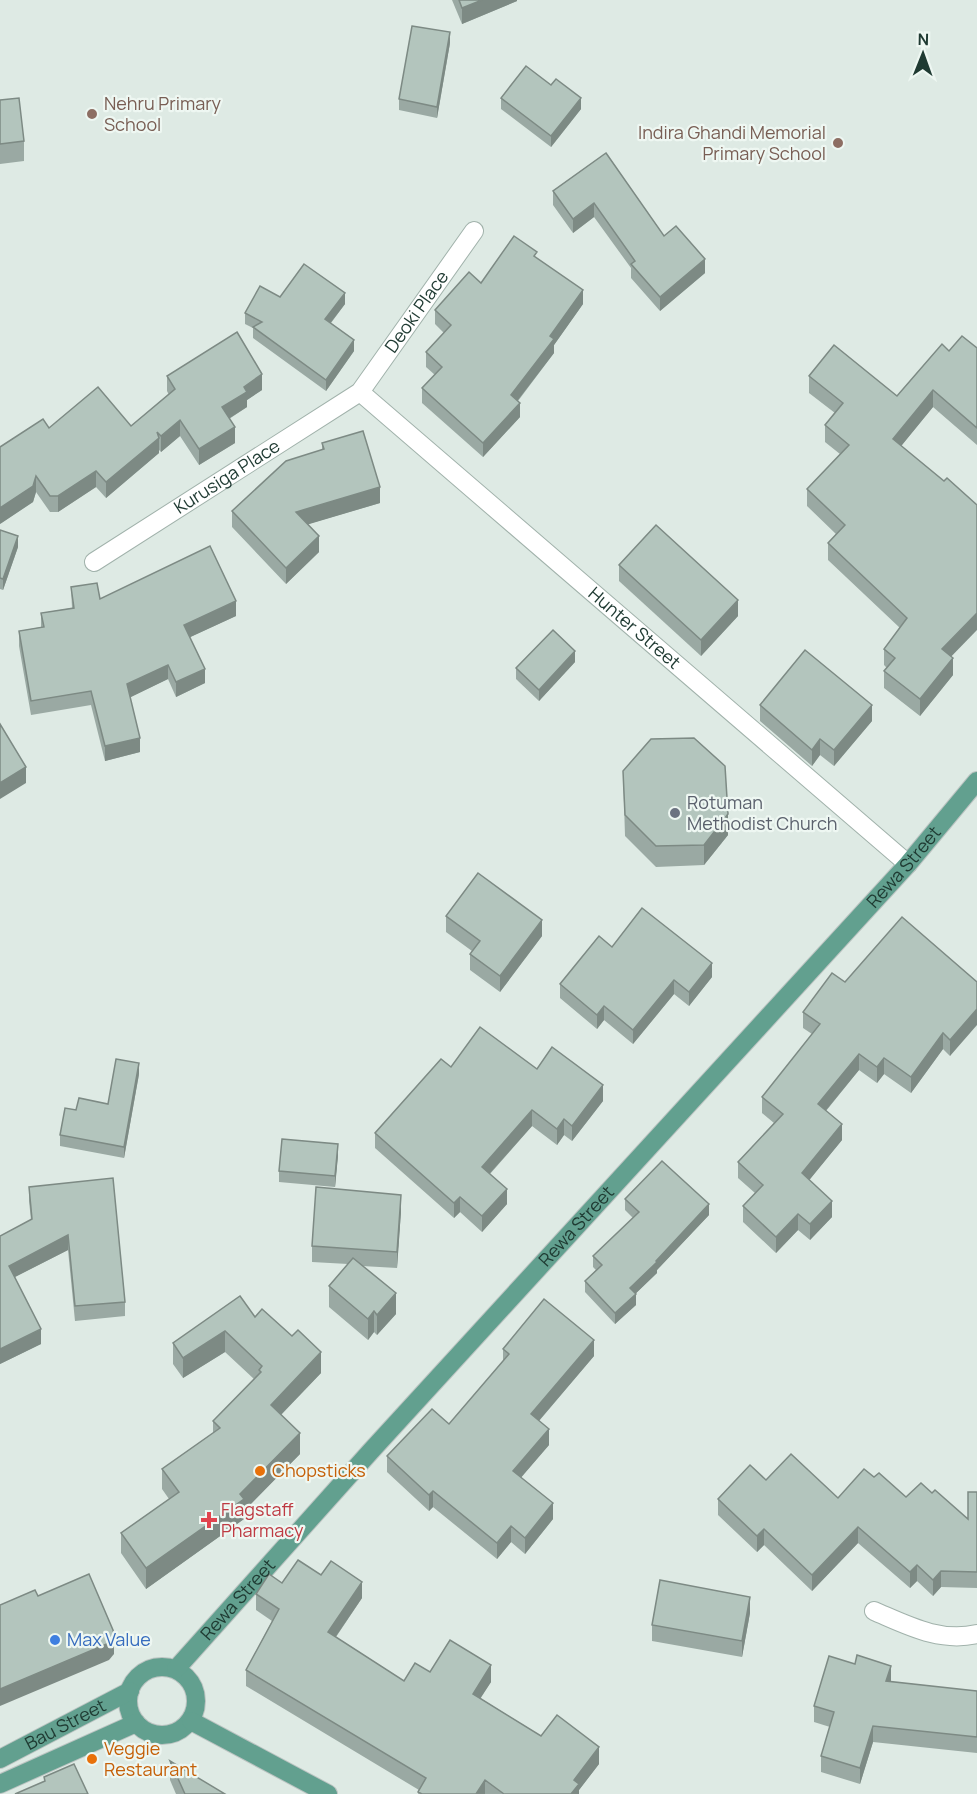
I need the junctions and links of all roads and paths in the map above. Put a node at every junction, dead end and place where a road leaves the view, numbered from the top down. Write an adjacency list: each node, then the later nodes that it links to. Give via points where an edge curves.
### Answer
1 (474, 231): 2 (street, Deoki Place)
2 (360, 392): 3 (street, Kurusiga Place); 5 (street, Hunter Street)
3 (94, 562)
4 (977, 781): 5 (main road, Rewa Street)
5 (908, 864): 8 (main road, Rewa Street)
6 (874, 1611): 7 (street, via 924,1633 962,1638)
7 (977, 1634)
8 (176, 1669): 9 (main road, via 153,1668 135,1681); 10 (main road, via 194,1686 197,1704)
9 (129, 1691): 11 (main road, via 130,1713); 12 (main road, Bau Street)
10 (190, 1721): 11 (main road, via 176,1732 157,1735); 14 (main road)
11 (136, 1723): 13 (main road, Bau Street)
12 (0, 1759)
13 (0, 1784)
14 (328, 1794)

